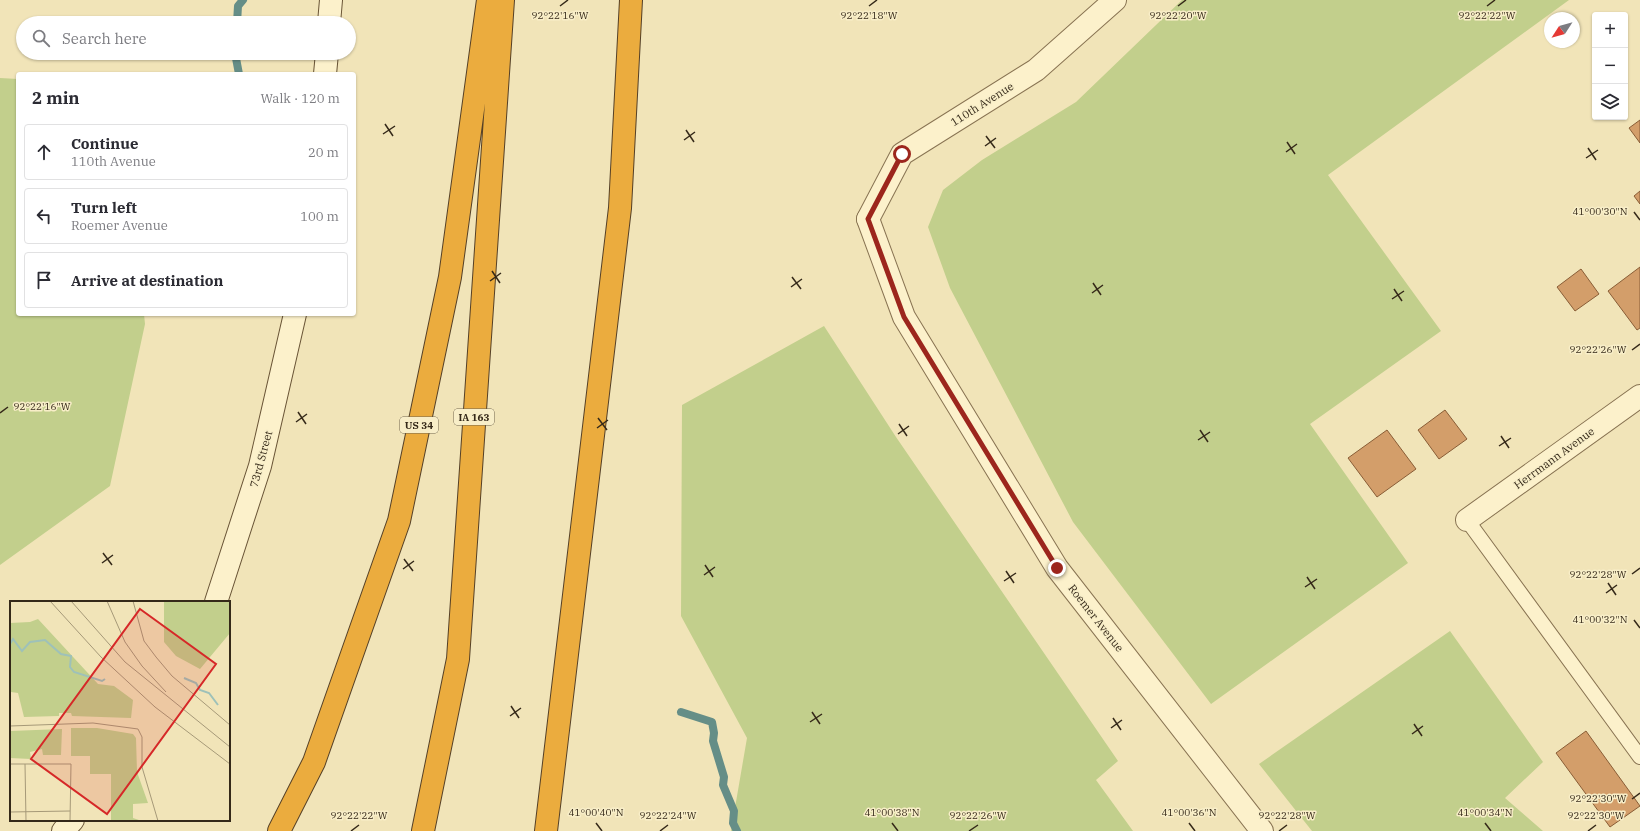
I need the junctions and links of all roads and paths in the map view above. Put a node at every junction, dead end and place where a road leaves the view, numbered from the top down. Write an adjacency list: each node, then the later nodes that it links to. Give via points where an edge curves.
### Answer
1 (331, 0): 6 (street)
2 (488, 0): 17 (highway, US 34, via 450,277 398,521 314,762)
3 (502, 0): 18 (highway, IA 163, via 458,659)
4 (631, 0): 19 (highway, via 620,208)
5 (1115, 0): 9 (street, 110th Avenue, via 1036,70 902,154)
6 (330, 16)
7 (326, 60): 8 (street)
8 (325, 72)
9 (868, 219): 20 (street, Roemer Avenue, via 904,317 1057,568)
10 (295, 316): 13 (street, 73rd Street, via 260,466)
11 (1640, 396): 12 (street, Herrmann Avenue)
12 (1467, 520): 14 (lane)
13 (216, 601)
14 (1640, 757)
15 (72, 821): 16 (street)
16 (63, 831)
17 (279, 831)
18 (423, 831)
19 (546, 831)
20 (1262, 831)

